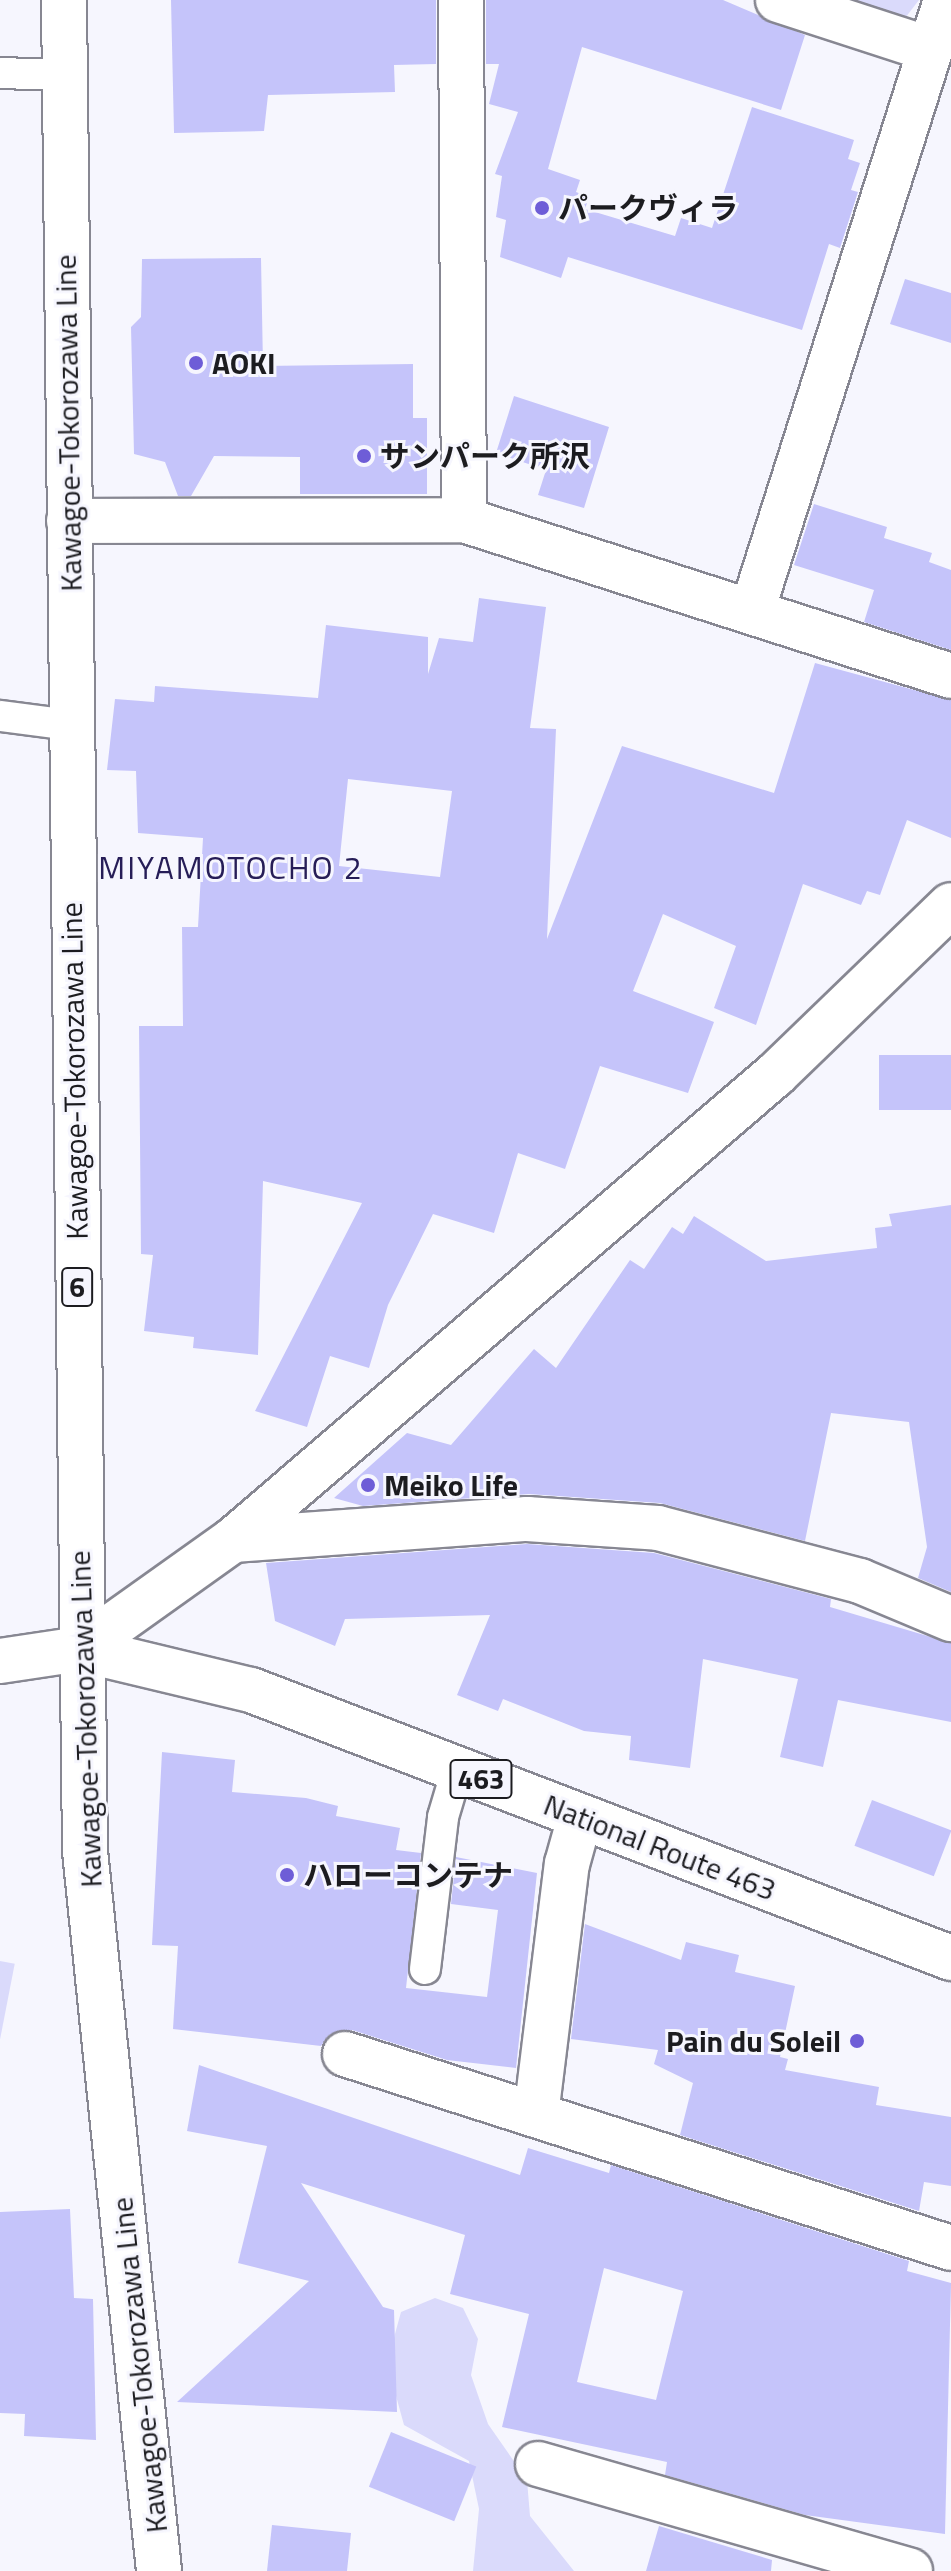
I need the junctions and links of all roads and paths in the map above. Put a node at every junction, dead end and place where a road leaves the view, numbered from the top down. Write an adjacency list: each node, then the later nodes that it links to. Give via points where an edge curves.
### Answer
1 (64, 0): 7 (main road, Kawagoe-Tokorozawa Line / 6)
2 (461, 0): 8 (main road)
3 (778, 0): 5 (main road)
4 (946, 0): 5 (main road)
5 (929, 49): 10 (main road)
6 (0, 73): 7 (lane)
7 (64, 75): 9 (main road, Kawagoe-Tokorozawa Line / 6)
8 (464, 520): 9 (main road); 10 (main road)
9 (69, 521): 13 (main road, Kawagoe-Tokorozawa Line / 6)
10 (752, 611): 11 (main road)
11 (951, 676)
12 (0, 716): 13 (lane)
13 (69, 725): 17 (main road, Kawagoe-Tokorozawa Line / 6)
14 (951, 905): 15 (main road, via 776,1074)
15 (233, 1540): 16 (main road, via 527,1519 658,1528 860,1581); 17 (main road)
16 (951, 1619)
17 (80, 1649): 18 (main road, National Route 463 / 463); 19 (main road, National Route 463 / 463, via 251,1690); 27 (main road, Kawagoe-Tokorozawa Line / 6, via 85,1851)
18 (0, 1661)
19 (457, 1770): 20 (main road, National Route 463 / 463); 22 (lane, via 443,1817)
20 (580, 1817): 21 (main road, National Route 463 / 463); 24 (main road, via 567,1864)
21 (951, 1958)
22 (425, 1969)
23 (345, 2054): 24 (main road)
24 (536, 2115): 25 (main road)
25 (951, 2248)
26 (538, 2464): 28 (main road)
27 (159, 2571)
28 (910, 2571)

